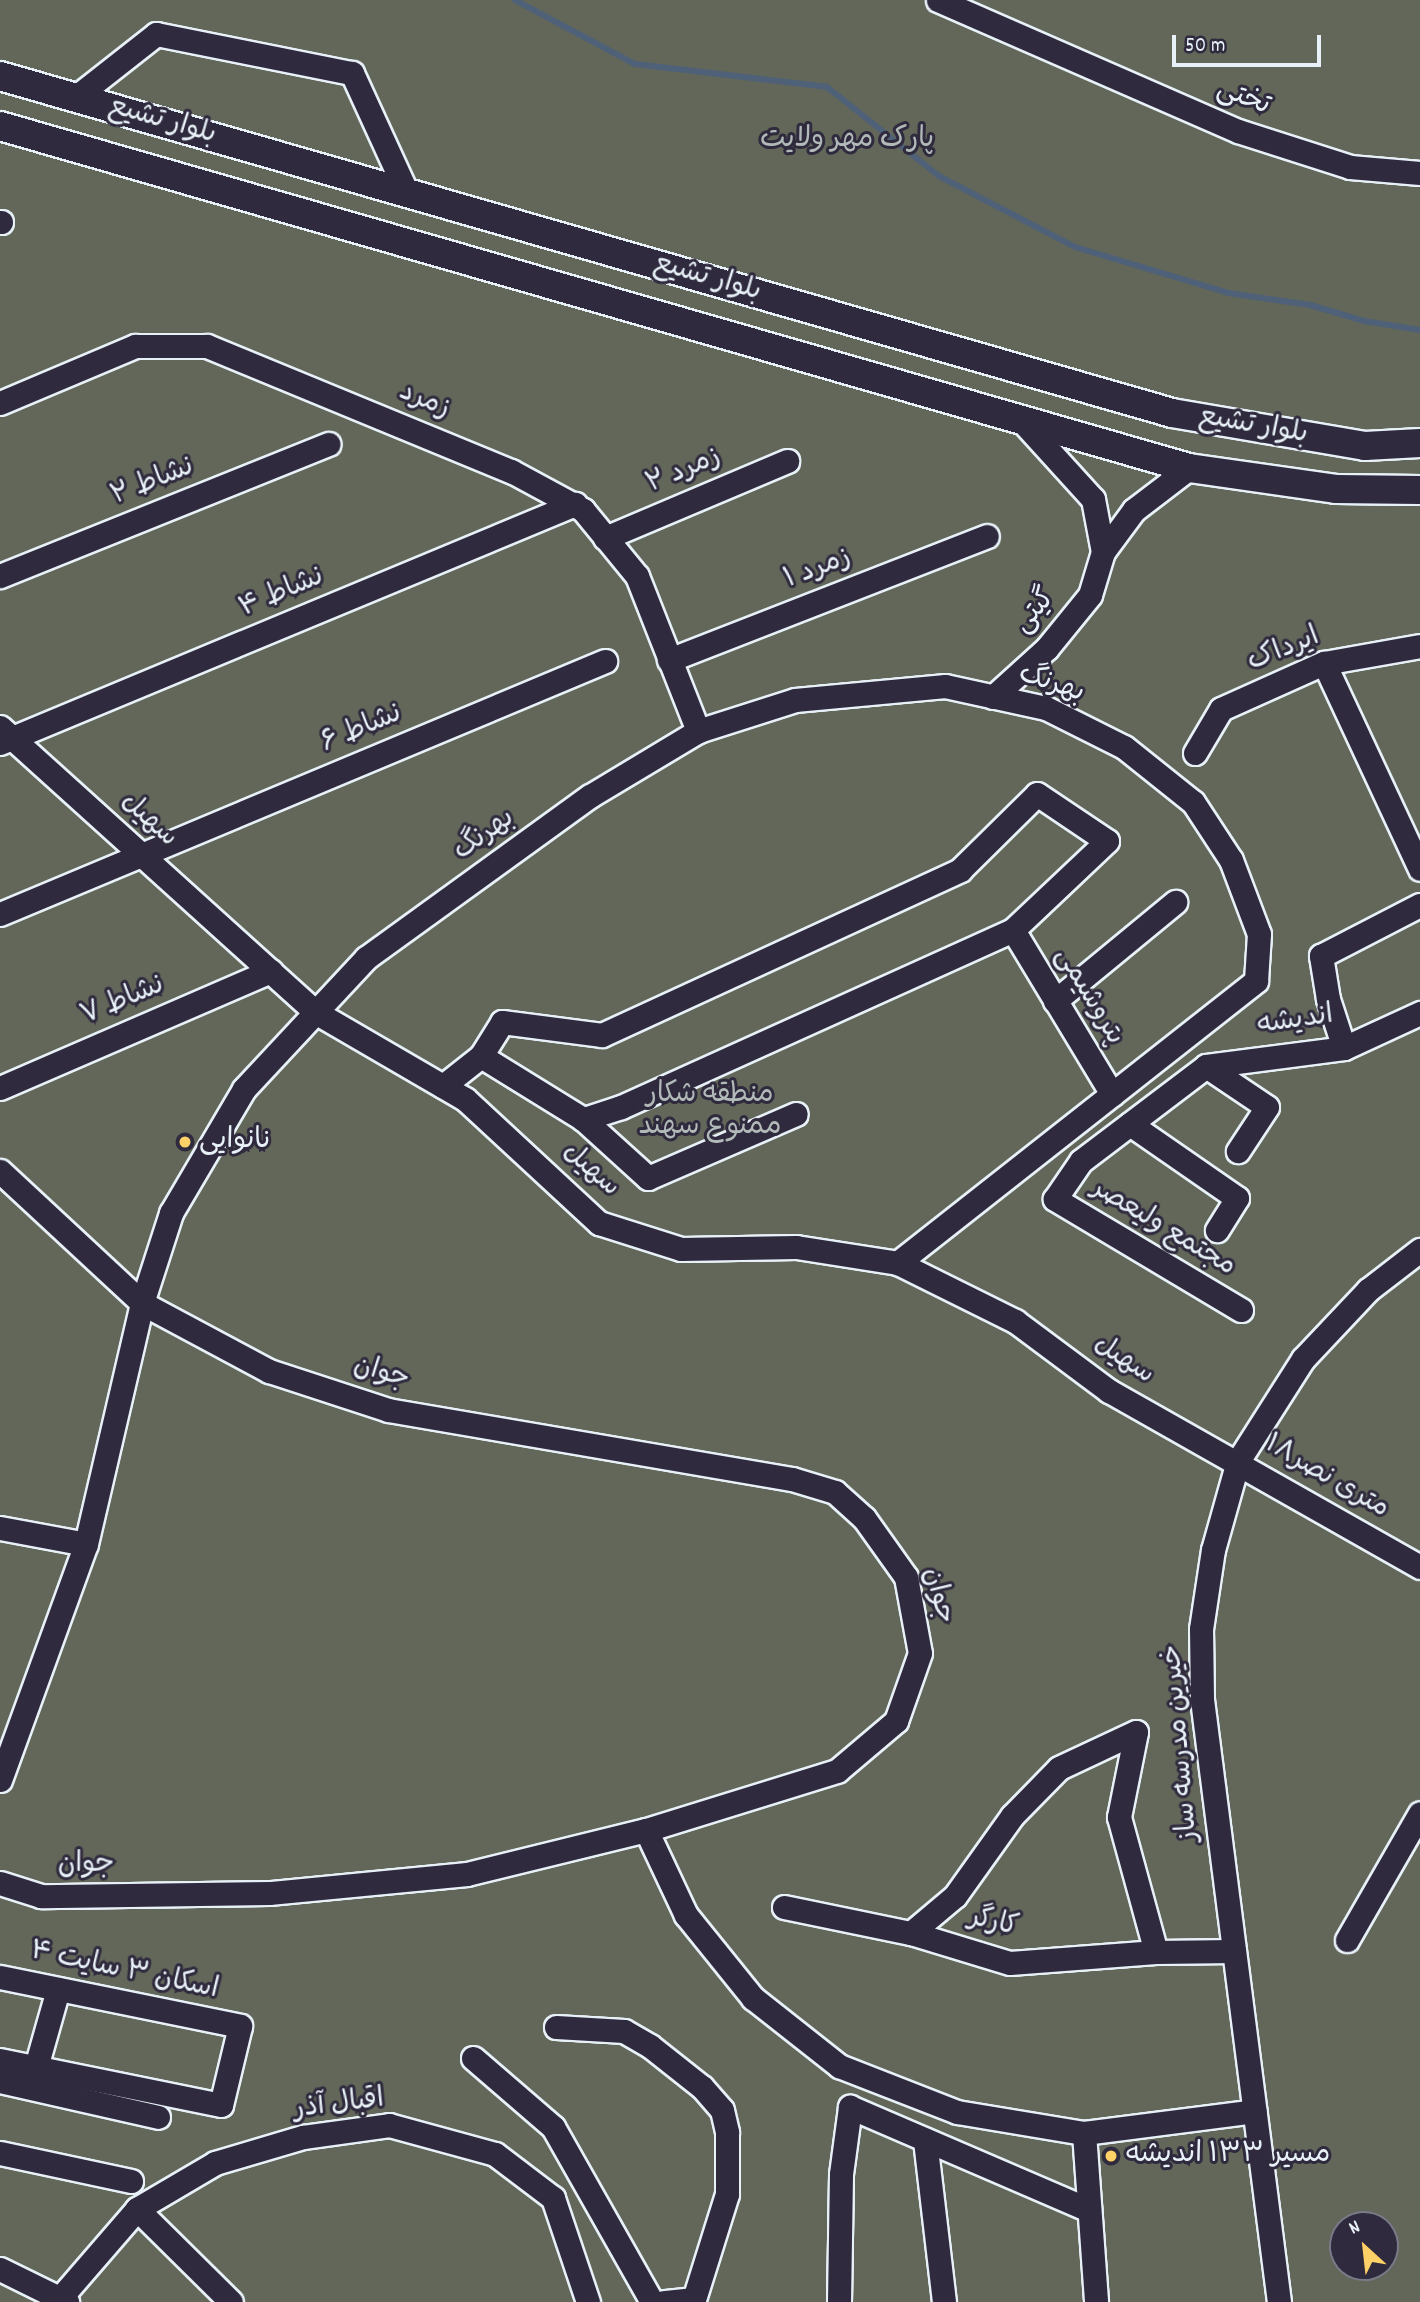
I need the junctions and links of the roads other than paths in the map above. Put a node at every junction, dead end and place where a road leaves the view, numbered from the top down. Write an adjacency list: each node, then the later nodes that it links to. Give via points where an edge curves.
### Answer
1 (938, 0): 5 (street, تختی, via 1238,131 1350,167)
2 (0, 76): 3 (main road, بلوار تشیع)
3 (76, 97): 6 (main road, بلوار تشیع); 6 (street, via 156,34 352,73)
4 (0, 126): 8 (main road, بلوار تشیع)
5 (1420, 173)
6 (407, 192): 9 (main road, بلوار تشیع, via 1172,413 1366,446)
7 (0, 404): 14 (street, زمرد, via 135,346 206,346 512,471)
8 (1021, 420): 12 (main road, بلوار تشیع); 17 (street, گیتی, via 1093,499)
9 (1420, 443)
10 (328, 444): 18 (street, نشاط ۲)
11 (787, 461): 16 (street, زمرد ۲)
12 (1189, 468): 13 (main road, بلوار تشیع, via 1336,489); 17 (street, گیتی, via 1134,510)
13 (1420, 490)
14 (575, 504): 16 (street, زمرد); 25 (street, نشاط ۴)
15 (987, 536): 20 (street, زمرد ۱)
16 (605, 538): 20 (street, زمرد, via 637,576)
17 (1103, 552): 23 (street, گیتی, via 1090,595 1047,648)
18 (0, 576)
19 (1420, 646): 22 (street, ایرداک)
20 (669, 660): 24 (street, زمرد)
21 (606, 661): 27 (street, نشاط ۶)
22 (1324, 663): 26 (street, ایرداک, via 1221,709); 28 (street)
23 (993, 696): 24 (street, بهرنگ, via 946,686 795,700); 42 (street, بهرنگ, via 1046,708 1124,747 1193,802 1231,860 1259,934 1256,981)
24 (698, 731): 35 (street, بهرنگ, via 590,796 366,958)
25 (4, 736): 27 (street, سهیل)
26 (1195, 752)
27 (141, 854): 31 (street, نشاط ۶); 33 (street, سهیل)
28 (1420, 869)
29 (1175, 902): 34 (street)
30 (1420, 905): 37 (street, via 1321,956 1328,999)
31 (0, 914)
32 (1013, 930): 34 (street, پتروشیمی); 38 (street, via 1108,841 1037,794 960,870 948,876 602,1035 502,1022); 44 (street, via 621,1107)
33 (271, 971): 35 (street, سهیل); 41 (street, نشاط ۷)
34 (1055, 1002): 42 (street, پتروشیمی)
35 (317, 1013): 40 (street, سهیل); 51 (street, بهرنگ, via 244,1089 171,1213)
36 (1420, 1013): 37 (street, اندیشه)
37 (1344, 1048): 39 (street, اندیشه)
38 (481, 1056): 40 (street); 44 (street)
39 (1210, 1064): 45 (street, مجتمع ولیعصر); 46 (street, via 1267,1107)
40 (443, 1086): 50 (street, سهیل, via 465,1099 599,1223 681,1249 796,1247)
41 (0, 1088)
42 (1112, 1094): 50 (street, بهرنگ)
43 (796, 1114): 44 (street, via 648,1178)
44 (583, 1119)
45 (1130, 1124): 48 (street, via 1237,1198); 52 (street, مجتمع ولیعصر, via 1081,1161 1055,1199)
46 (1238, 1151)
47 (0, 1171): 51 (street, جوان)
48 (1217, 1230)
49 (1420, 1250): 53 (street, خیرین مدرسه ساز, via 1368,1290 1303,1359)
50 (898, 1263): 53 (street, سهیل, via 1015,1321 1109,1391)
51 (142, 1303): 55 (street, بهرنگ); 59 (street, جوان, via 269,1371 388,1410 792,1479 835,1492 863,1518 906,1577 920,1653 896,1721 837,1771)
52 (1241, 1310)
53 (1238, 1461): 56 (street, ۱۸متری نصر); 64 (street, خیرین مدرسه ساز, via 1213,1550 1201,1629 1202,1699)
54 (0, 1528): 55 (street)
55 (86, 1544): 57 (street, بهرنگ)
56 (1420, 1567)
57 (0, 1780)
58 (1420, 1813): 63 (street)
59 (646, 1830): 60 (street, جوان, via 467,1874 269,1893 41,1896); 75 (street, via 686,1914 753,1998 839,2066 957,2112)
60 (0, 1883)
61 (784, 1907): 62 (street, کارگر)
62 (911, 1933): 65 (street, کارگر, via 1010,1963); 65 (street, via 955,1896 1012,1816 1059,1768 1136,1732 1119,1816)
63 (1347, 1940)
64 (1234, 1951): 65 (street, کارگر); 73 (street, خیرین مدرسه ساز)
65 (1156, 1952)
66 (0, 1977): 67 (street, اسکان ۳ سایت ۴)
67 (58, 1989): 71 (street); 71 (street, اسکان ۳ سایت ۴, via 240,2026 220,2105)
68 (556, 2027): 86 (street, via 624,2031 702,2087 722,2110 727,2132 723,2207 694,2300)
69 (472, 2058): 85 (street, via 553,2127)
70 (0, 2060): 71 (street)
71 (36, 2067)
72 (0, 2081): 74 (street)
73 (1255, 2111): 75 (street); 90 (street, خیرین مدرسه ساز)
74 (158, 2117)
75 (1084, 2133): 80 (street)
76 (925, 2140): 80 (street); 87 (street, via 849,2107 841,2174); 88 (street)
77 (0, 2153): 78 (street)
78 (131, 2181)
79 (137, 2208): 82 (street, اقبال آذر); 83 (street); 84 (street, اقبال آذر, via 215,2163 303,2137 389,2125 495,2154 552,2198)
80 (1089, 2210): 89 (street)
81 (0, 2269): 82 (street)
82 (64, 2300)
83 (231, 2302)
84 (588, 2302)
85 (652, 2302)
86 (663, 2302)
87 (839, 2302)
88 (944, 2302)
89 (1096, 2302)
90 (1279, 2302)

